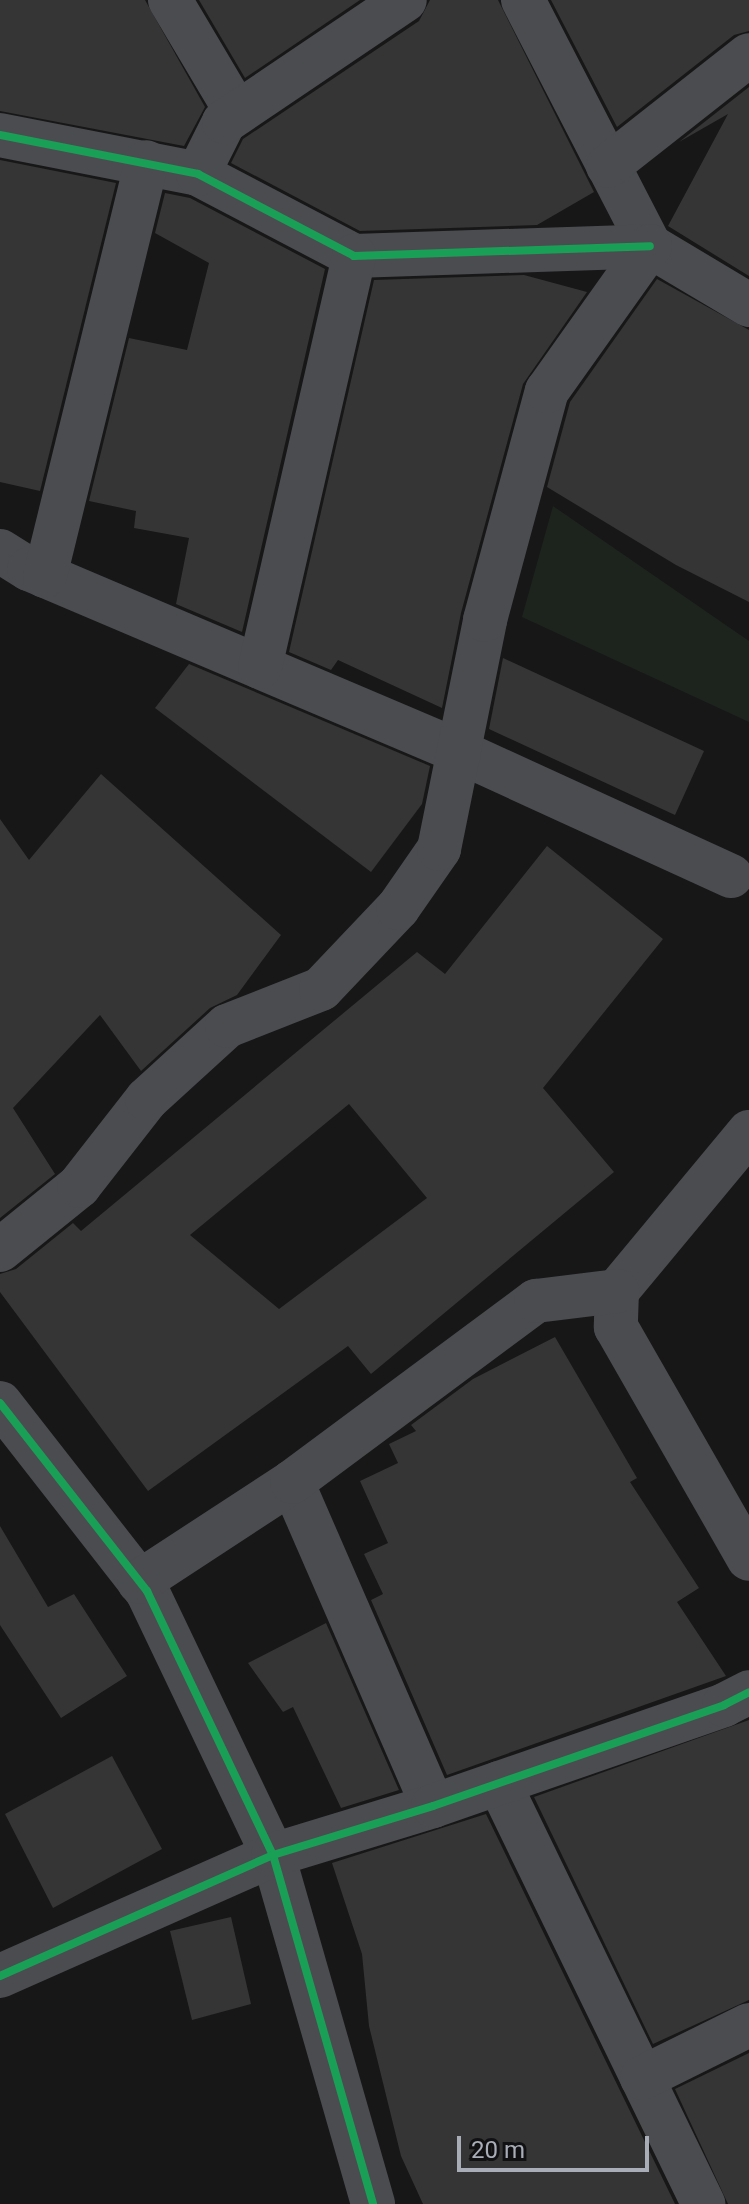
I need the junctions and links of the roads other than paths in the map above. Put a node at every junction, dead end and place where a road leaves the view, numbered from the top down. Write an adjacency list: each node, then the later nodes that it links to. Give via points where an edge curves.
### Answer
1 (170, 0): 5 (street)
2 (405, 0): 5 (street)
3 (523, 0): 8 (street)
4 (749, 55): 8 (street)
5 (237, 113): 9 (street, via 224,122)
6 (0, 135): 7 (street)
7 (147, 162): 9 (street); 14 (street)
8 (608, 166): 10 (street)
9 (198, 174): 11 (street)
10 (650, 246): 11 (street); 12 (street); 16 (street, via 547,391 485,620)
11 (354, 256): 15 (street)
12 (749, 305)
13 (0, 551): 14 (street)
14 (45, 576): 15 (street)
15 (260, 667): 16 (street)
16 (460, 752): 17 (street); 19 (street, via 439,849 398,908 321,989 227,1026 147,1099 79,1186)
17 (731, 876)
18 (749, 1132): 20 (street)
19 (0, 1250)
20 (617, 1291): 22 (street, via 536,1301); 23 (street, via 616,1327)
21 (0, 1403): 24 (street)
22 (292, 1482): 24 (street); 27 (street)
23 (749, 1559)
24 (139, 1582): 28 (street)
25 (749, 1692): 26 (street)
26 (499, 1783): 27 (street); 31 (street)
27 (433, 1806): 28 (street)
28 (273, 1855): 29 (street); 32 (street)
29 (0, 1976)
30 (749, 2025): 31 (street)
31 (642, 2078): 33 (street)
32 (373, 2204)
33 (703, 2204)

